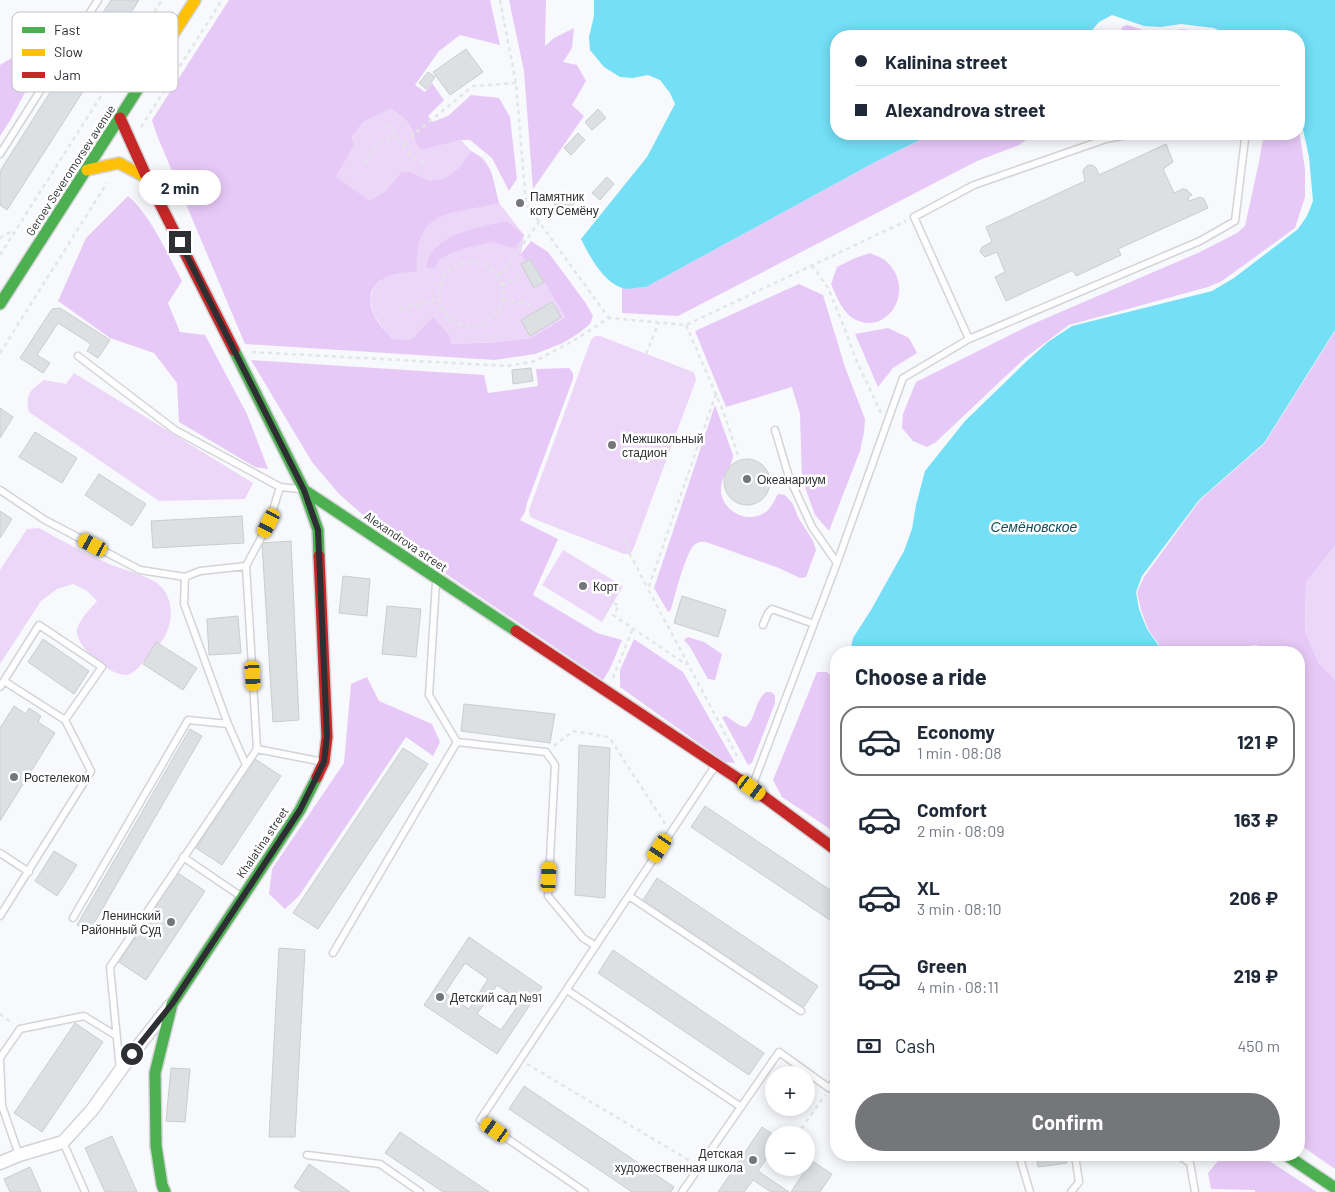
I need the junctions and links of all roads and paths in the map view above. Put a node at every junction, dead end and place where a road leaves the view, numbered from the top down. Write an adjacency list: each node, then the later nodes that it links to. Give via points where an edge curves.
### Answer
1 (98, 0): 5 (lane)
2 (162, 0): 6 (path)
3 (195, 0): 7 (street, Geroev Severomorsev avenue)
4 (500, 0): 8 (path)
5 (90, 12)
6 (154, 12)
7 (178, 27)
8 (516, 83): 17 (path, via 472,86); 24 (path, via 526,204)
9 (39, 92): 18 (lane)
10 (103, 92): 25 (path)
11 (137, 92): 12 (street, Geroev Severomorsev avenue)
12 (120, 118): 21 (street, Geroev Severomorsev avenue); 22 (street, Alexandrova street)
13 (386, 125): 14 (path)
14 (394, 135): 17 (path); 20 (path, via 376,147)
15 (1106, 140): 23 (lane, via 974,185)
16 (1245, 140): 40 (lane, via 1235,221 1200,241)
17 (402, 144): 19 (path, via 412,158)
18 (0, 154)
19 (424, 162)
20 (365, 163)
21 (88, 170): 22 (street, via 119,163); 34 (street, Geroev Severomorsev avenue)
22 (147, 178): 50 (street, Alexandrova street)
23 (914, 217): 28 (path); 40 (lane)
24 (539, 222): 29 (path); 37 (path)
25 (15, 230): 26 (path); 27 (path)
26 (0, 238)
27 (0, 255)
28 (812, 265): 39 (path); 45 (path, via 828,288)
29 (498, 275): 31 (path); 32 (path, via 482,263 459,264 442,280)
30 (523, 275): 31 (path)
31 (502, 285): 33 (path)
32 (440, 298): 33 (path, via 448,316 468,326 490,320 500,308); 36 (path)
33 (503, 298): 35 (path)
34 (0, 304)
35 (530, 304)
36 (400, 309)
37 (609, 318): 38 (path); 41 (path, via 535,361 508,366)
38 (659, 322): 39 (path); 42 (path)
39 (686, 325): 44 (path)
40 (969, 339): 45 (lane, via 903,378)
41 (246, 352)
42 (646, 354)
43 (78, 356): 48 (lane, via 175,430)
44 (716, 394): 47 (path); 56 (path)
45 (886, 426): 52 (lane)
46 (775, 430): 52 (lane, via 789,477 812,527)
47 (738, 455)
48 (280, 486): 50 (lane); 53 (lane, via 269,523)
49 (0, 490): 54 (lane, via 45,520 140,570)
50 (304, 490): 55 (street, Alexandrova street); 69 (street, Khalatina street, via 318,530 327,736)
51 (626, 538): 56 (path, via 630,554)
52 (837, 563): 58 (lane)
53 (246, 566): 54 (lane, via 200,571); 67 (lane)
54 (185, 577): 65 (lane, via 184,604)
55 (437, 578): 63 (street, Alexandrova street); 66 (lane, via 429,695)
56 (648, 589): 61 (path)
57 (614, 603): 60 (path, via 619,606 613,615)
58 (814, 624): 59 (lane, via 772,609); 73 (lane)
59 (763, 625)
60 (632, 628): 61 (path); 63 (path)
61 (689, 666): 72 (path, via 742,767)
62 (2, 684): 64 (lane); 64 (lane, via 39,625 102,667)
63 (605, 690): 71 (street, Alexandrova street)
64 (65, 720): 78 (lane, via 91,771)
65 (228, 724): 70 (lane); 82 (lane, via 188,720)
66 (457, 742): 68 (lane); 84 (lane)
67 (257, 749): 69 (lane); 70 (lane)
68 (546, 752): 74 (path, via 573,731 610,737); 83 (lane, via 555,765 548,896 583,938)
69 (324, 762): 80 (street, Khalatina street, via 300,810)
70 (246, 765): 77 (lane)
71 (716, 765): 72 (street, Alexandrova street); 74 (lane)
72 (735, 777): 73 (street, Alexandrova street)
73 (752, 788): 75 (street, Alexandrova street)
74 (671, 833): 79 (lane)
75 (830, 846)
76 (0, 853): 78 (lane)
77 (184, 857): 80 (lane); 90 (lane, via 110,967)
78 (29, 872): 81 (lane)
79 (629, 896): 83 (lane); 87 (lane)
80 (243, 898): 86 (street, Khalatina street)
81 (0, 916)
82 (74, 918)
83 (596, 946): 85 (lane)
84 (333, 953)
85 (567, 990): 91 (lane); 94 (lane)
86 (172, 1004): 92 (street); 107 (street, Khalatina street, via 155,1073 156,1146)
87 (801, 1010)
88 (0, 1014): 89 (path)
89 (20, 1029): 90 (lane, via 84,1016); 97 (lane, via 0,1058 2,1106)
90 (115, 1035): 92 (lane)
91 (520, 1060): 104 (path); 109 (lane, via 480,1120)
92 (120, 1073): 96 (street)
93 (830, 1088): 94 (lane, via 779,1052); 95 (path)
94 (741, 1107): 104 (lane)
95 (803, 1126)
96 (62, 1142): 97 (street); 106 (lane)
97 (19, 1155): 103 (street)
98 (307, 1155): 108 (lane, via 380,1164)
99 (1021, 1161): 111 (lane)
100 (1077, 1161): 112 (lane, via 1079,1182)
101 (1187, 1161): 113 (lane)
102 (1295, 1161): 105 (street)
103 (0, 1163)
104 (700, 1166): 110 (lane)
105 (1335, 1188)
106 (85, 1192)
107 (165, 1192)
108 (420, 1192)
109 (585, 1192)
110 (682, 1192)
111 (1030, 1192)
112 (1071, 1192)
113 (1195, 1192)

